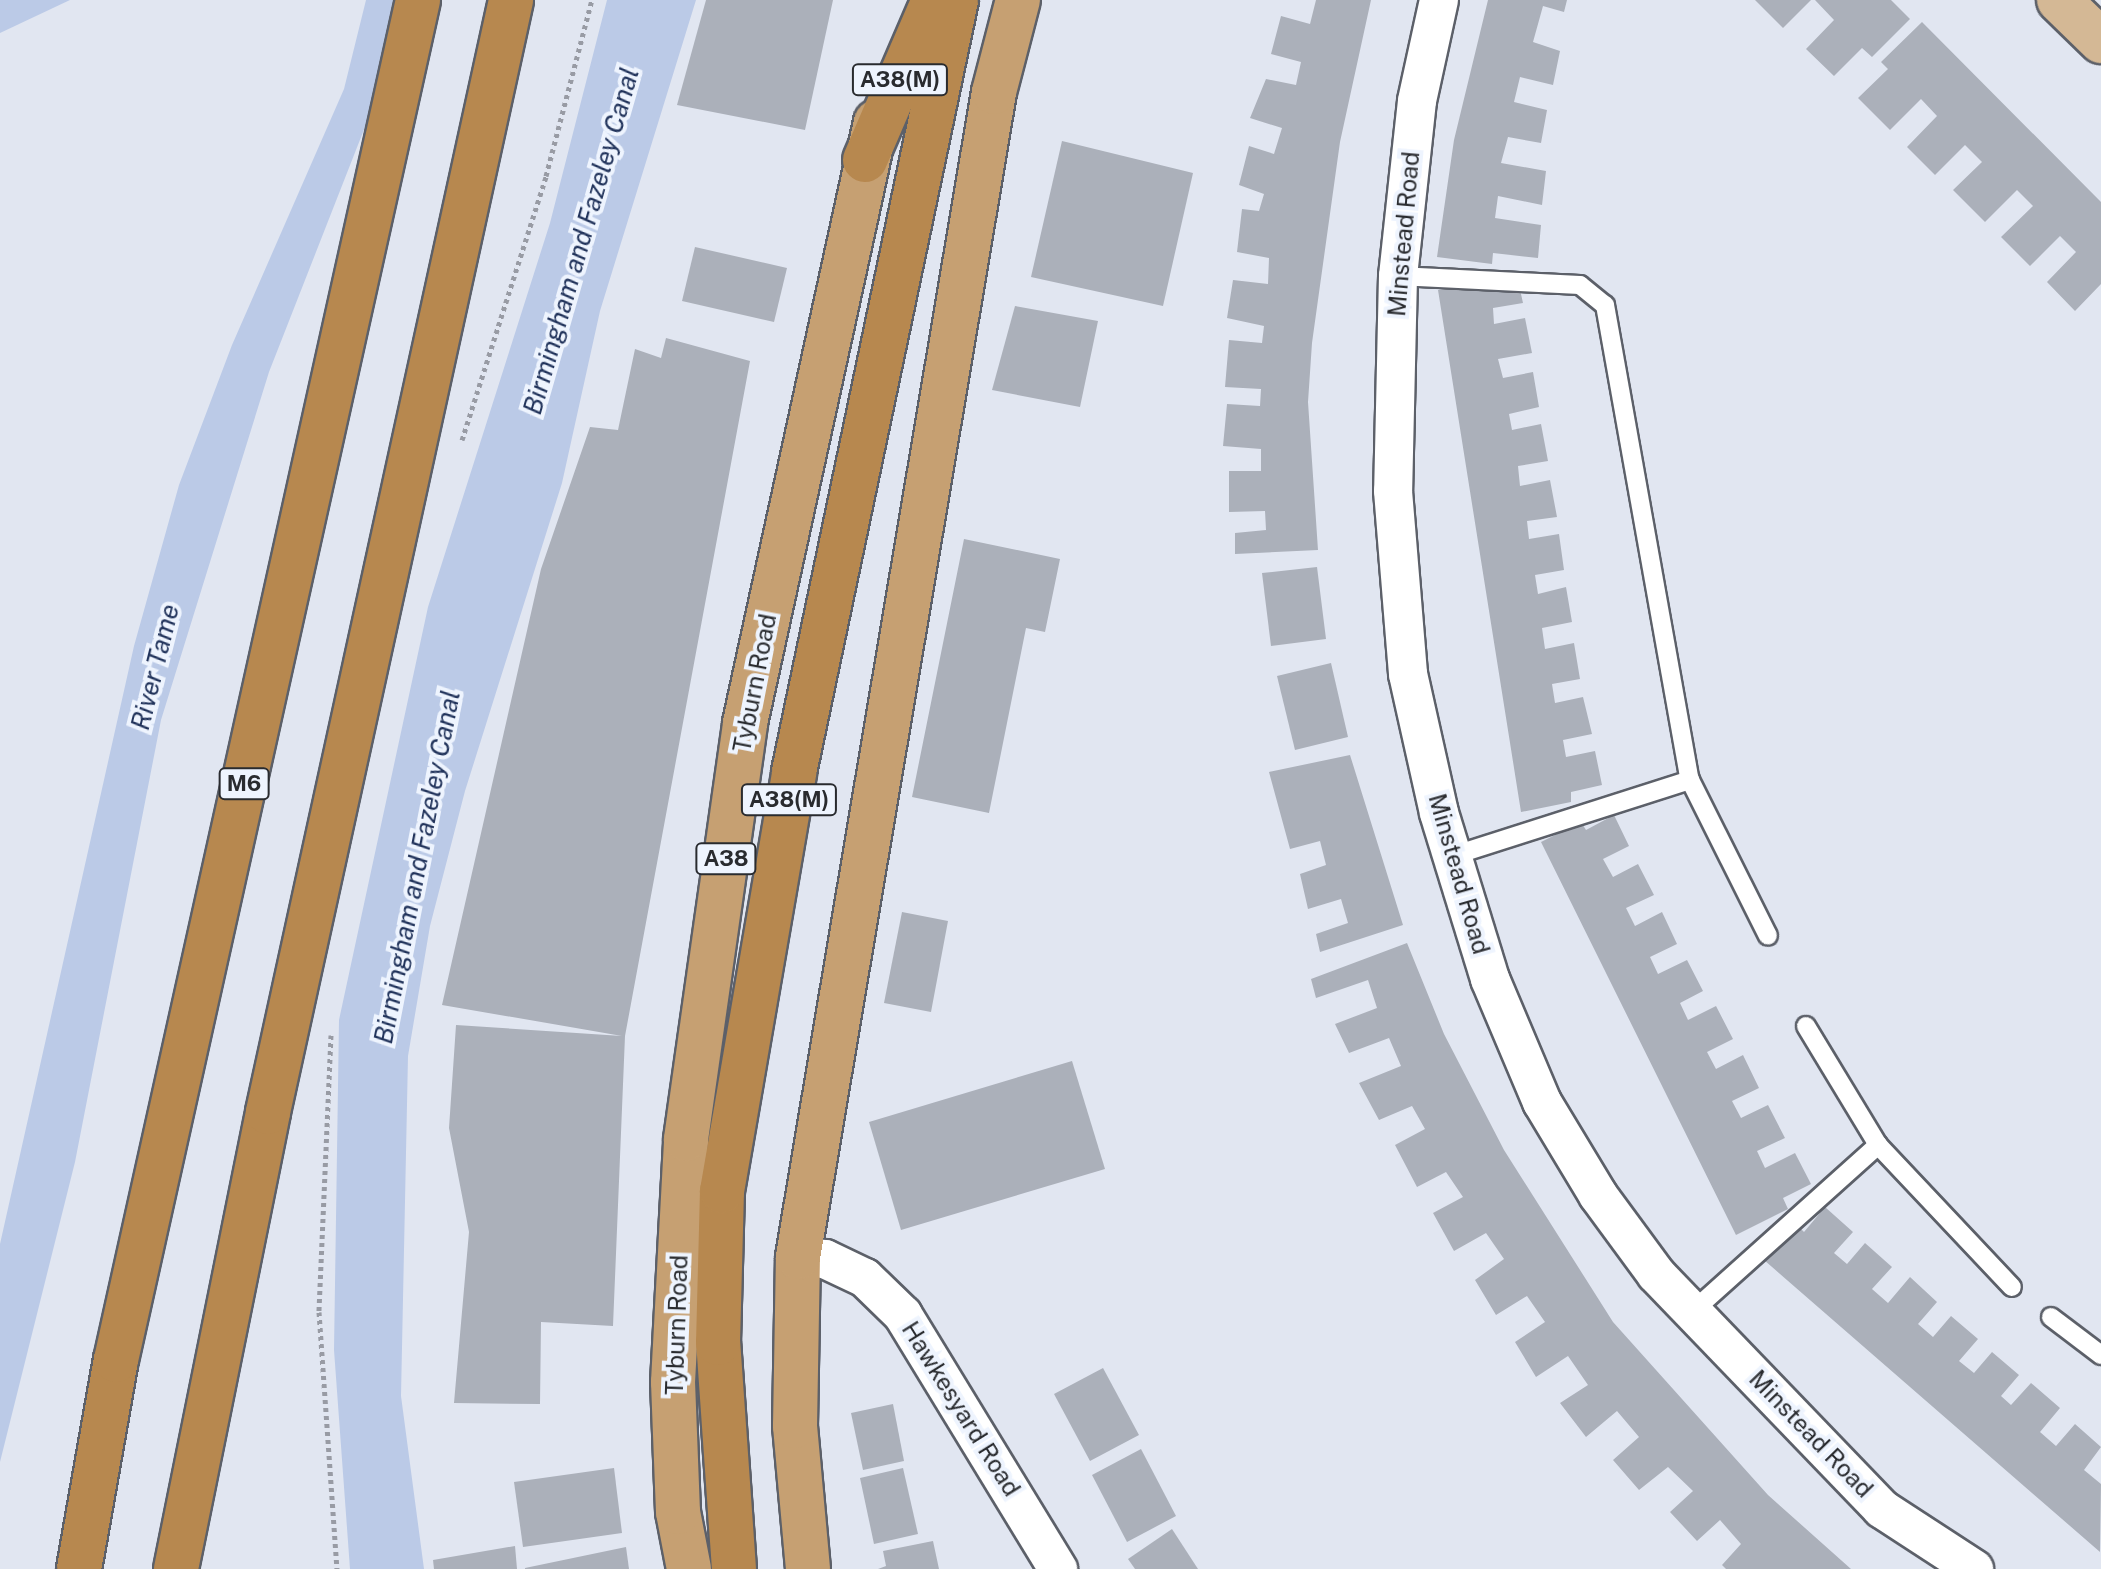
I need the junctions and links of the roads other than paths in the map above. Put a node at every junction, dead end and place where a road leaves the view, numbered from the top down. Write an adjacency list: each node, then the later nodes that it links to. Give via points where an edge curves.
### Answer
1 (418, 0): 21 (highway, M6, via 116,1360)
2 (511, 0): 22 (highway, via 268,1112)
3 (911, 0): 9 (highway, Tyburn Road / A38)
4 (1018, 0): 16 (highway, via 991,107)
5 (1439, 0): 10 (street, Minstead Road, via 1417,101)
6 (2059, 0): 8 (main road)
7 (946, 13): 9 (highway, A38(M)); 24 (highway, A38(M), via 794,772 722,1191 718,1343)
8 (2101, 41)
9 (865, 160): 23 (highway, Tyburn Road / A38, via 745,723 686,1139 673,1382 678,1512)
10 (1398, 276): 11 (lane, via 1580,285 1605,305); 12 (street, Minstead Road, via 1393,491 1408,674)
11 (1690, 780): 12 (lane); 13 (lane)
12 (1452, 856): 18 (street, Minstead Road, via 1490,979 1542,1102 1598,1195 1656,1274)
13 (1768, 936)
14 (1806, 1026): 15 (lane)
15 (1878, 1145): 17 (lane); 18 (lane)
16 (798, 1257): 25 (highway, via 795,1426); 26 (street, Hawkesyard Road, via 825,1259 865,1278 903,1315)
17 (2012, 1287)
18 (1693, 1311): 27 (street, Minstead Road, via 1882,1509)
19 (2051, 1317): 20 (lane)
20 (2101, 1355)
21 (79, 1569)
22 (176, 1569)
23 (689, 1569)
24 (734, 1569)
25 (808, 1569)
26 (1058, 1569)
27 (1974, 1569)

